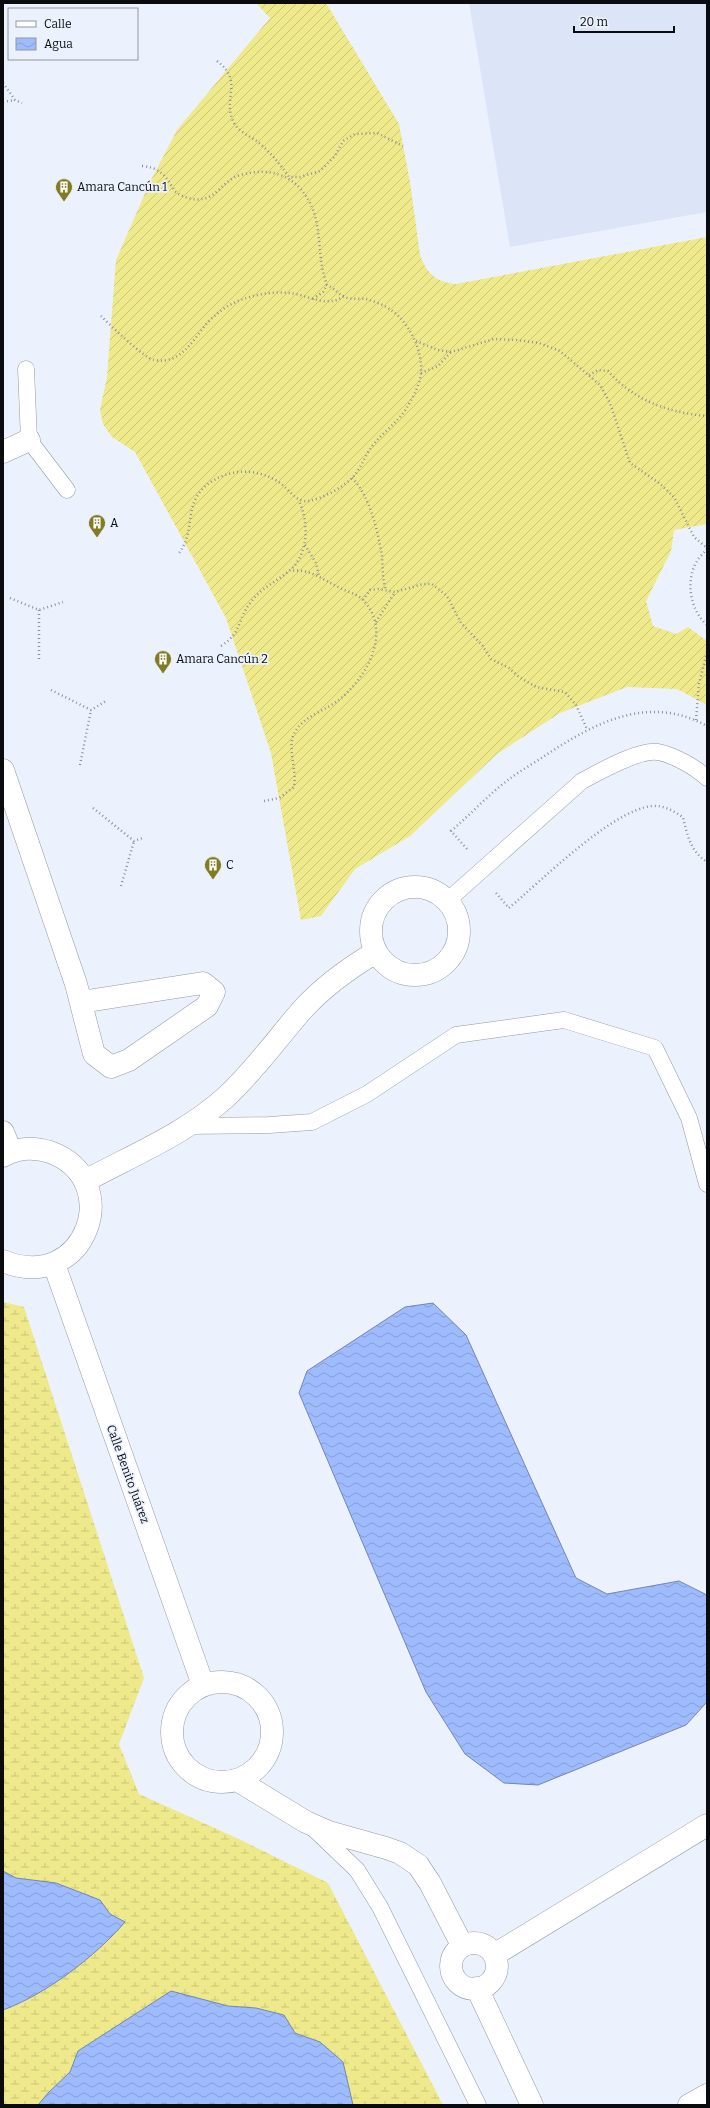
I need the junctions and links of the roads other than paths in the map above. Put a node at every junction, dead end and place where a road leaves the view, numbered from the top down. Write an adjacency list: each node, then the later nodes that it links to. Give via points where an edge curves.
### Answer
1 (26, 369): 2 (lane)
2 (29, 440): 3 (street); 4 (lane)
3 (3, 452)
4 (67, 490)
5 (3, 770): 9 (street)
6 (707, 778): 7 (lane, via 693,766 657,752 626,759 582,781)
7 (447, 901): 8 (street, via 428,889 413,887 399,890 386,898 376,909 371,923 371,938); 8 (street, via 458,919 459,933 456,947 449,960 438,969 410,975 396,971)
8 (376, 952): 10 (street, via 351,967 324,989 303,1009 226,1097)
9 (81, 1002): 9 (street, via 94,1054 110,1067 129,1060 206,1006 214,992 203,983)
10 (189, 1126): 13 (street); 14 (lane, via 312,1122 367,1094 456,1035 564,1020 655,1048 688,1118)
11 (3, 1132): 12 (street)
12 (7, 1154): 13 (street, via 28,1148 45,1150 61,1156)
13 (85, 1181): 16 (street, via 90,1200 90,1219 83,1238 71,1253)
14 (707, 1184)
15 (3, 1261): 16 (street, via 16,1266 35,1268)
16 (54, 1264): 17 (street, Calle Benito Juárez)
17 (203, 1685): 18 (street, via 188,1694 177,1707 172,1723 172,1735 178,1757 189,1770 203,1779 220,1782); 18 (street, via 218,1682 239,1685 261,1700 269,1714 272,1729 270,1746 264,1760 254,1772)
18 (237, 1780): 19 (street)
19 (306, 1822): 21 (street, via 329,1832 393,1851 418,1865); 25 (lane, via 357,1870 376,1901)
20 (707, 1825): 22 (street)
21 (462, 1946): 22 (street, via 477,1943 484,1945); 23 (street, via 452,1957 452,1973 461,1985)
22 (494, 1955): 23 (street, via 497,1962 494,1976 490,1982)
23 (477, 1988): 26 (street)
24 (707, 2095): 27 (street)
25 (478, 2105)
26 (532, 2105)
27 (689, 2105)

